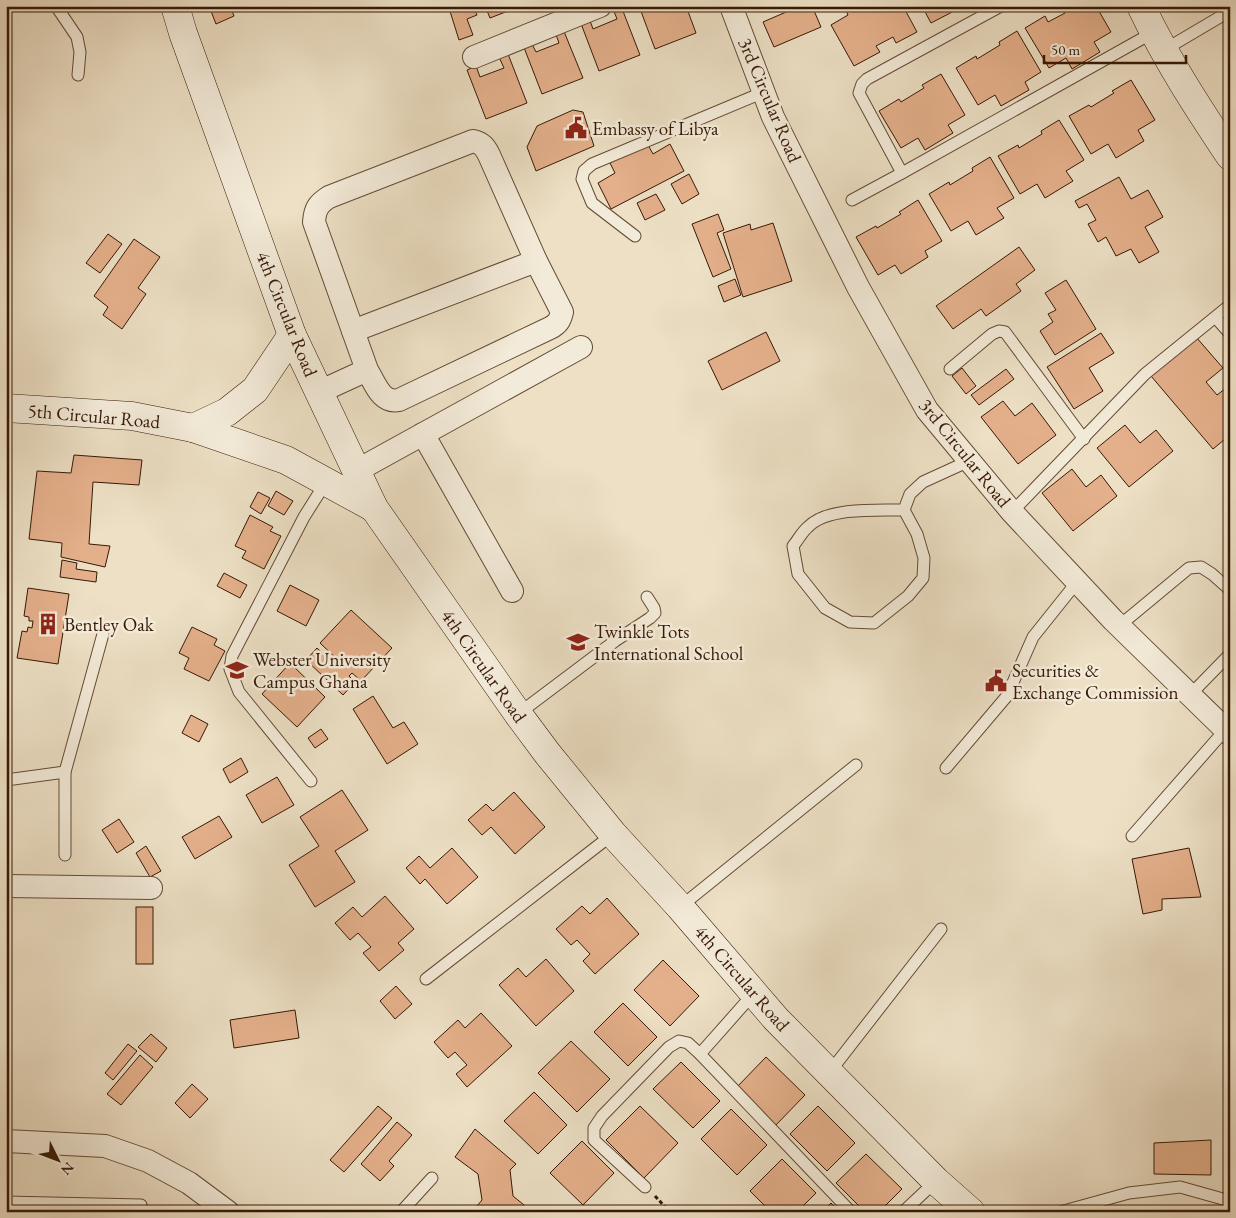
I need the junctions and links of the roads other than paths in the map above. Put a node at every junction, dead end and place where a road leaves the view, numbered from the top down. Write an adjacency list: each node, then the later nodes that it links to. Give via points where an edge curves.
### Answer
1 (56, 6): 10 (lane, via 77,37 80,52)
2 (175, 6): 21 (street, 4th Circular Road)
3 (600, 6): 9 (street)
4 (731, 6): 11 (street, 3rd Circular Road)
5 (1001, 6): 13 (lane, via 862,84 859,92)
6 (1141, 6): 8 (street)
7 (1230, 11): 8 (lane)
8 (1159, 41): 12 (street); 13 (lane)
9 (474, 57)
10 (78, 75)
11 (764, 92): 15 (lane, via 592,164 584,171 582,179 592,203); 30 (street, 3rd Circular Road, via 773,117 858,287 927,410)
12 (1230, 156)
13 (902, 173): 14 (lane)
14 (852, 200)
15 (635, 236)
16 (536, 262): 19 (street); 19 (street, via 486,148 473,141 319,203 314,212 314,222); 24 (street, via 562,312 557,324 399,400 386,399)
17 (1230, 305): 18 (lane)
18 (1216, 318): 20 (lane); 29 (lane, via 1145,374)
19 (353, 331): 24 (street)
20 (1230, 334)
21 (292, 335): 25 (street, 4th Circular Road); 27 (street, via 255,390 227,412)
22 (581, 347): 28 (street)
23 (950, 369): 29 (lane, via 992,334 1005,332)
24 (367, 370): 25 (street)
25 (319, 392): 31 (street, 4th Circular Road)
26 (6, 408): 27 (street, 5th Circular Road, via 132,416)
27 (193, 428): 32 (street, 5th Circular Road, via 286,460)
28 (423, 434): 31 (street); 38 (street)
29 (1084, 439): 35 (lane)
30 (969, 460): 34 (lane, via 923,482 910,494); 35 (street, 3rd Circular Road)
31 (356, 471): 33 (street, 4th Circular Road)
32 (326, 482): 33 (street, 5th Circular Road); 50 (lane, via 232,656 230,669 239,692)
33 (374, 508): 44 (street, 4th Circular Road)
34 (904, 510): 34 (lane, via 917,534 924,558 923,578 908,596 874,623 850,622 825,608 798,574 793,546 808,526 827,516 860,510)
35 (1012, 512): 36 (street, 3rd Circular Road)
36 (1077, 582): 40 (street, 3rd Circular Road); 47 (lane, via 1033,638 1007,696)
37 (1230, 590): 40 (lane, via 1201,567 1189,568)
38 (512, 591)
39 (647, 597): 44 (lane, via 655,613 650,618)
40 (1119, 626): 43 (street, 3rd Circular Road)
41 (103, 634): 48 (lane)
42 (1230, 654): 43 (lane)
43 (1190, 695): 45 (street, 3rd Circular Road)
44 (518, 714): 51 (street, 4th Circular Road)
45 (1228, 732): 52 (lane)
46 (856, 765): 56 (lane)
47 (946, 768)
48 (65, 772): 49 (lane); 53 (lane)
49 (6, 780)
50 (311, 781)
51 (613, 834): 56 (street, 4th Circular Road); 58 (lane)
52 (1132, 836)
53 (65, 855)
54 (6, 886): 55 (street)
55 (151, 888)
56 (680, 907): 59 (street, 4th Circular Road)
57 (941, 929): 61 (lane)
58 (426, 979)
59 (754, 993): 60 (lane); 61 (street, 4th Circular Road)
60 (700, 1054): 65 (lane, via 688,1043 679,1041 669,1047 594,1128 594,1140); 71 (lane)
61 (829, 1072): 64 (street, 4th Circular Road)
62 (6, 1141): 69 (street, via 105,1146 148,1160 189,1183)
63 (432, 1178): 70 (lane)
64 (936, 1181): 72 (lane); 73 (street, 4th Circular Road)
65 (645, 1187)
66 (1230, 1200): 74 (lane, via 1180,1187 1129,1193)
67 (6, 1202): 68 (lane)
68 (141, 1206)
69 (228, 1212)
70 (401, 1212)
71 (851, 1212)
72 (903, 1212)
73 (971, 1212)
74 (1060, 1212)

